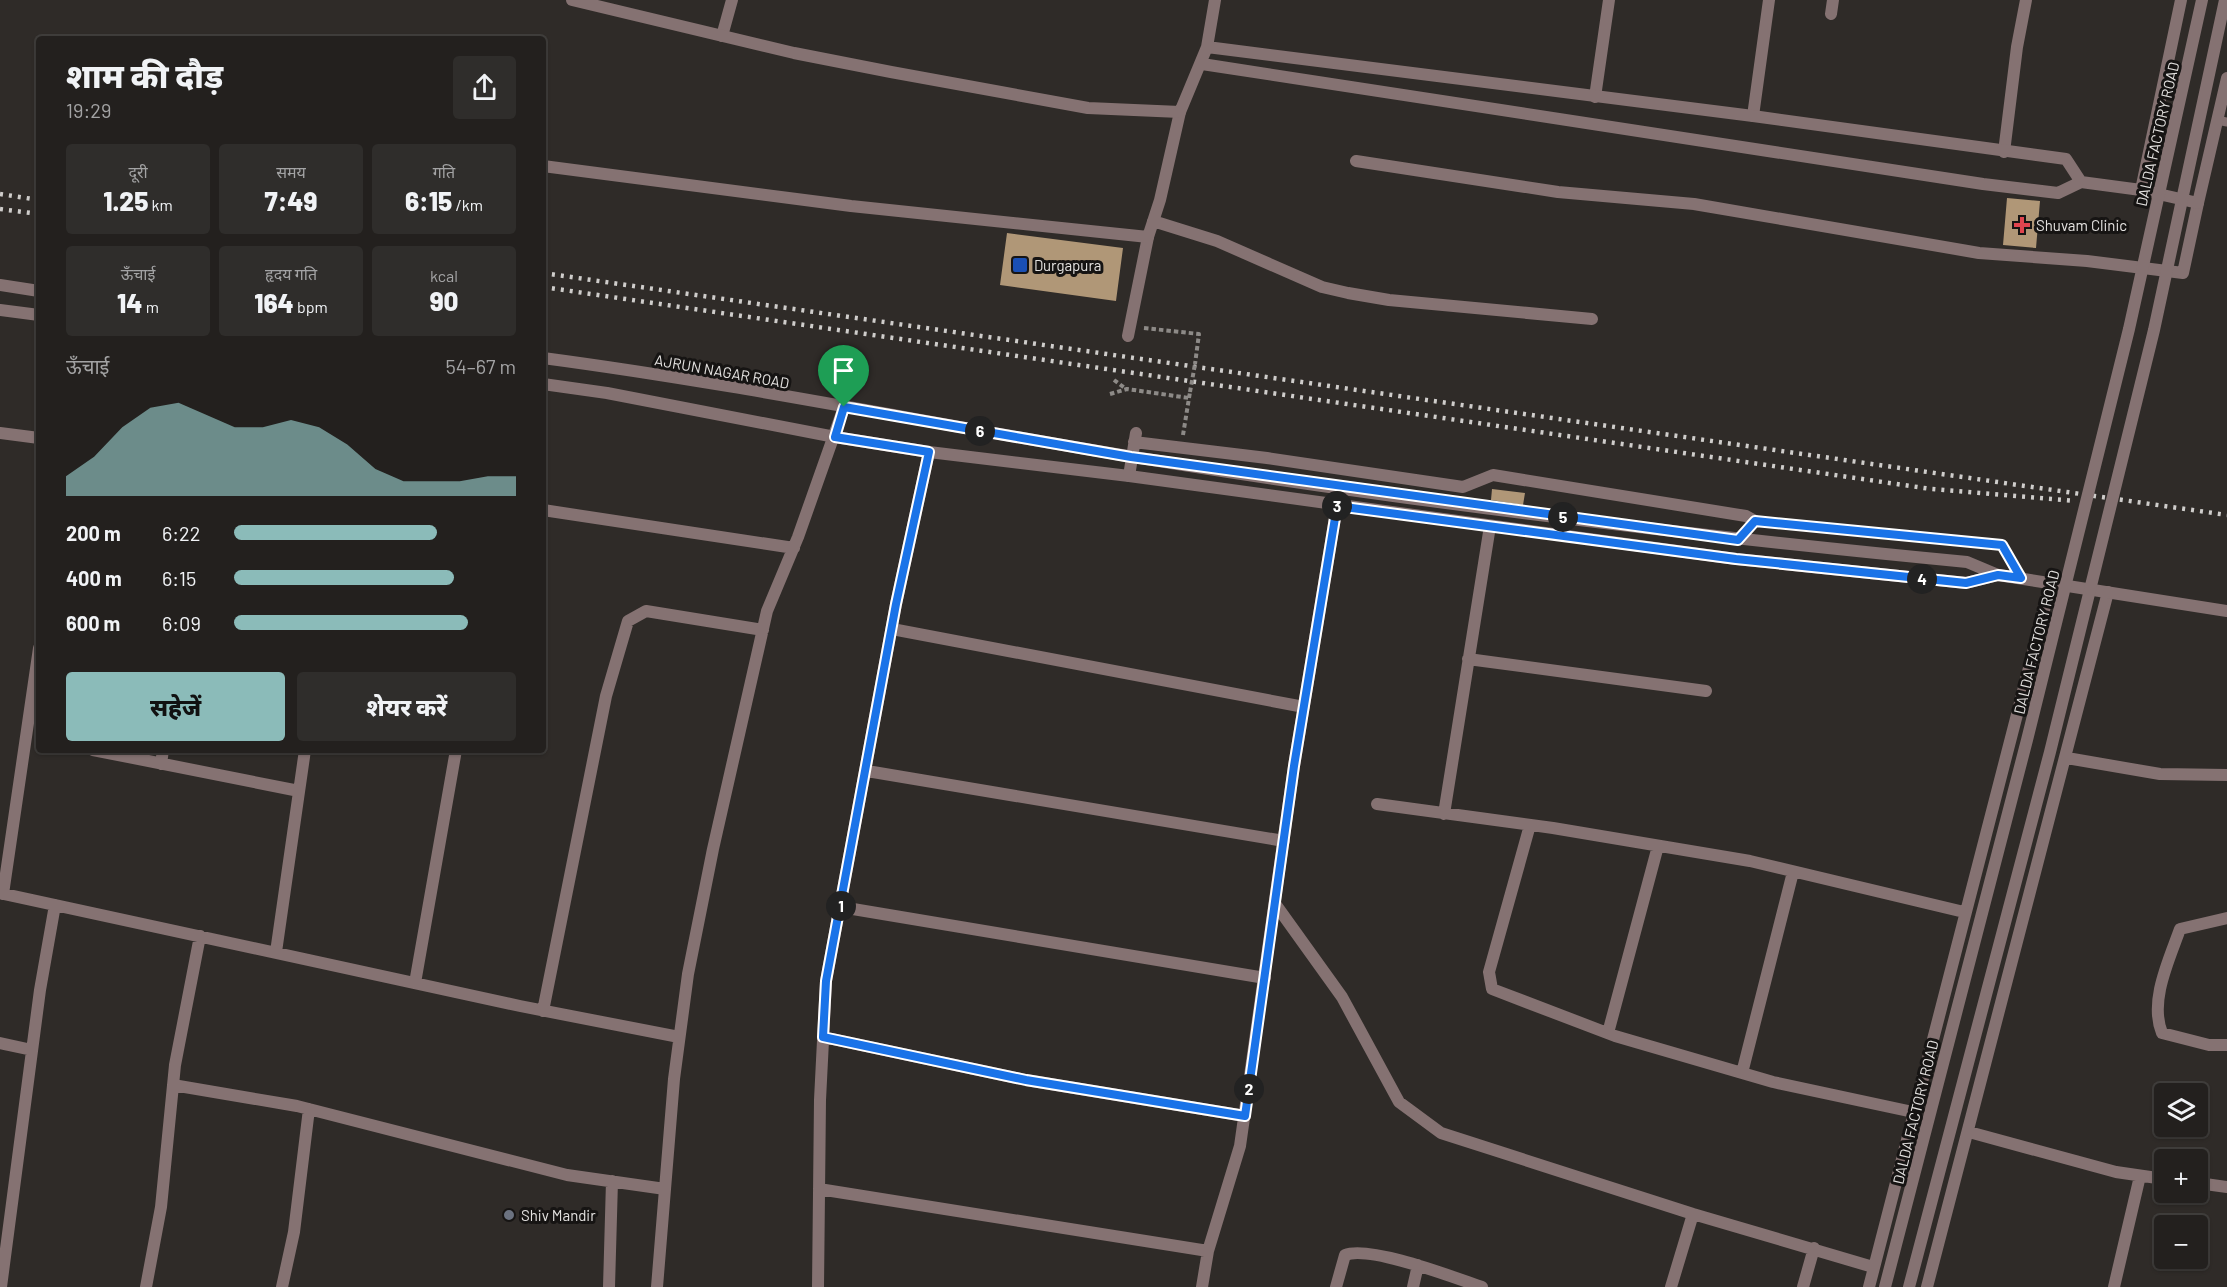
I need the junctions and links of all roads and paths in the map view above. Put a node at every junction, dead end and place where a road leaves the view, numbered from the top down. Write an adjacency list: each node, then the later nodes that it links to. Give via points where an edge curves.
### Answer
1 (572, 0): 12 (street)
2 (732, 0): 12 (street)
3 (1215, 0): 13 (street)
4 (1609, 0): 16 (street)
5 (1769, 0): 18 (street)
6 (1833, 0): 11 (street)
7 (2026, 0): 20 (street)
8 (2181, 0): 24 (street)
9 (2202, 0): 131 (street, DALDA FACTORY ROAD, bridge, via 2121,362)
10 (2224, 0): 132 (street, bridge, via 2154,330 2050,752)
11 (1831, 14)
12 (722, 36): 17 (street, via 1088,108)
13 (1207, 47): 14 (street); 16 (street)
14 (1202, 63): 17 (street); 23 (street, via 1983,184 2058,193)
15 (2227, 78): 19 (street)
16 (1595, 97): 18 (street)
17 (1180, 112): 26 (street)
18 (1753, 116): 20 (street)
19 (2222, 121): 25 (street)
20 (2004, 152): 23 (street, via 2066,159)
21 (1356, 161): 25 (street, via 1557,192 1694,204 1979,253 2183,273)
22 (546, 166): 27 (street, via 851,206)
23 (2081, 182): 24 (street)
24 (2141, 190): 25 (street)
25 (2198, 203)
26 (1153, 221): 27 (street); 32 (street, via 1216,241 1322,287 1348,293)
27 (1148, 237): 33 (street)
28 (0, 285): 29 (street)
29 (36, 291)
30 (0, 309): 31 (street)
31 (36, 315)
32 (1592, 319)
33 (1129, 331): 39 (path, bridge, via 1199,334)
34 (546, 358): 40 (street, AJRUN NAGAR ROAD)
35 (1114, 380): 37 (path)
36 (546, 384): 43 (street, AJRUN NAGAR ROAD)
37 (1127, 389): 38 (path); 39 (path)
38 (1110, 394)
39 (1189, 398): 41 (path)
40 (844, 407): 43 (street); 47 (street, AJRUN NAGAR ROAD, via 1131,457)
41 (1185, 424)
42 (0, 433): 44 (street)
43 (835, 437): 45 (street, AJRUN NAGAR ROAD); 53 (street)
44 (36, 438)
45 (929, 452): 46 (street, AJRUN NAGAR ROAD); 59 (street)
46 (1129, 476): 48 (street, AJRUN NAGAR ROAD); 50 (street, via 1135,438 1463,486 1493,475 1746,516)
47 (1340, 487): 48 (street); 52 (street, AJRUN NAGAR ROAD)
48 (1337, 506): 51 (street, AJRUN NAGAR ROAD); 64 (street)
49 (546, 510): 53 (street)
50 (1755, 521): 52 (lane); 55 (lane, via 2002,545)
51 (1490, 526): 54 (street, AJRUN NAGAR ROAD, via 1736,559 1966,583); 61 (street)
52 (1738, 540): 54 (street, AJRUN NAGAR ROAD, via 1967,562)
53 (794, 548): 60 (street)
54 (1998, 575): 55 (street, AJRUN NAGAR ROAD)
55 (2021, 578): 56 (street, AJRUN NAGAR ROAD)
56 (2051, 583): 57 (street, AJRUN NAGAR ROAD); 86 (street)
57 (2108, 592): 58 (street, AJRUN NAGAR ROAD); 71 (street)
58 (2227, 611)
59 (892, 629): 64 (street); 73 (street)
60 (763, 630): 92 (street, via 646,611 628,621 606,696); 94 (street, via 713,849 688,974)
61 (1468, 659): 63 (street); 77 (street)
62 (36, 668): 65 (street)
63 (1706, 691)
64 (1304, 707): 79 (street)
65 (26, 736): 66 (street); 82 (street)
66 (36, 738)
67 (107, 753): 72 (street)
68 (162, 753): 72 (street)
69 (304, 753): 75 (street)
70 (452, 753): 91 (street)
71 (2067, 758): 74 (street, via 2160,774); 104 (street)
72 (160, 764): 75 (street)
73 (867, 771): 79 (street); 85 (street)
74 (2227, 775)
75 (299, 791): 89 (street)
76 (1377, 804): 77 (street)
77 (1444, 814): 78 (street)
78 (1530, 825): 80 (street); 93 (street, via 1489,972 1492,990)
79 (1284, 841): 84 (street)
80 (1658, 846): 81 (street); 93 (street)
81 (1793, 872): 86 (street); 99 (street)
82 (2, 894): 83 (street)
83 (55, 905): 88 (street); 98 (street)
84 (1276, 905): 90 (street); 112 (street, via 1342,997 1399,1102 1441,1133)
85 (841, 907): 90 (street); 95 (street, via 826,981)
86 (1964, 912): 102 (street)
87 (2227, 918): 97 (street, via 2180,929 2164,973 2157,1011 2162,1033 2209,1046)
88 (200, 936): 89 (street); 100 (street)
89 (276, 952): 91 (street)
90 (1265, 978): 103 (street)
91 (416, 983): 92 (street)
92 (543, 1011): 94 (street)
93 (1608, 1033): 99 (street)
94 (680, 1037): 110 (street)
95 (823, 1037): 103 (street, via 1026,1080); 111 (street)
96 (0, 1043): 98 (street)
97 (2227, 1045)
98 (32, 1050): 113 (street)
99 (1742, 1073): 102 (street)
100 (173, 1085): 101 (street); 119 (street, via 161,1207)
101 (309, 1109): 107 (street, via 567,1175); 120 (street, via 294,1232)
102 (1913, 1112): 117 (street)
103 (1245, 1116): 115 (street, via 1240,1146)
104 (1969, 1132): 105 (street); 133 (street)
105 (2140, 1176): 106 (street); 134 (street)
106 (2154, 1178)
107 (612, 1181): 110 (street); 121 (street)
108 (2208, 1184): 109 (street)
109 (2227, 1187)
110 (665, 1189): 122 (street)
111 (819, 1189): 115 (street); 123 (street)
112 (1693, 1214): 114 (street); 128 (street)
113 (4, 1232): 118 (street)
114 (1814, 1248): 117 (street); 129 (street)
115 (1208, 1251): 124 (street)
116 (1418, 1265): 125 (street, via 1350,1253 1341,1261); 126 (street); 127 (street)
117 (1873, 1267): 130 (street)
118 (1, 1287)
119 (146, 1287)
120 (282, 1287)
121 (609, 1287)
122 (657, 1287)
123 (818, 1287)
124 (1202, 1287)
125 (1335, 1287)
126 (1413, 1287)
127 (1482, 1287)
128 (1671, 1287)
129 (1803, 1287)
130 (1869, 1287)
131 (1885, 1287)
132 (1909, 1287)
133 (1927, 1287)
134 (2115, 1287)

